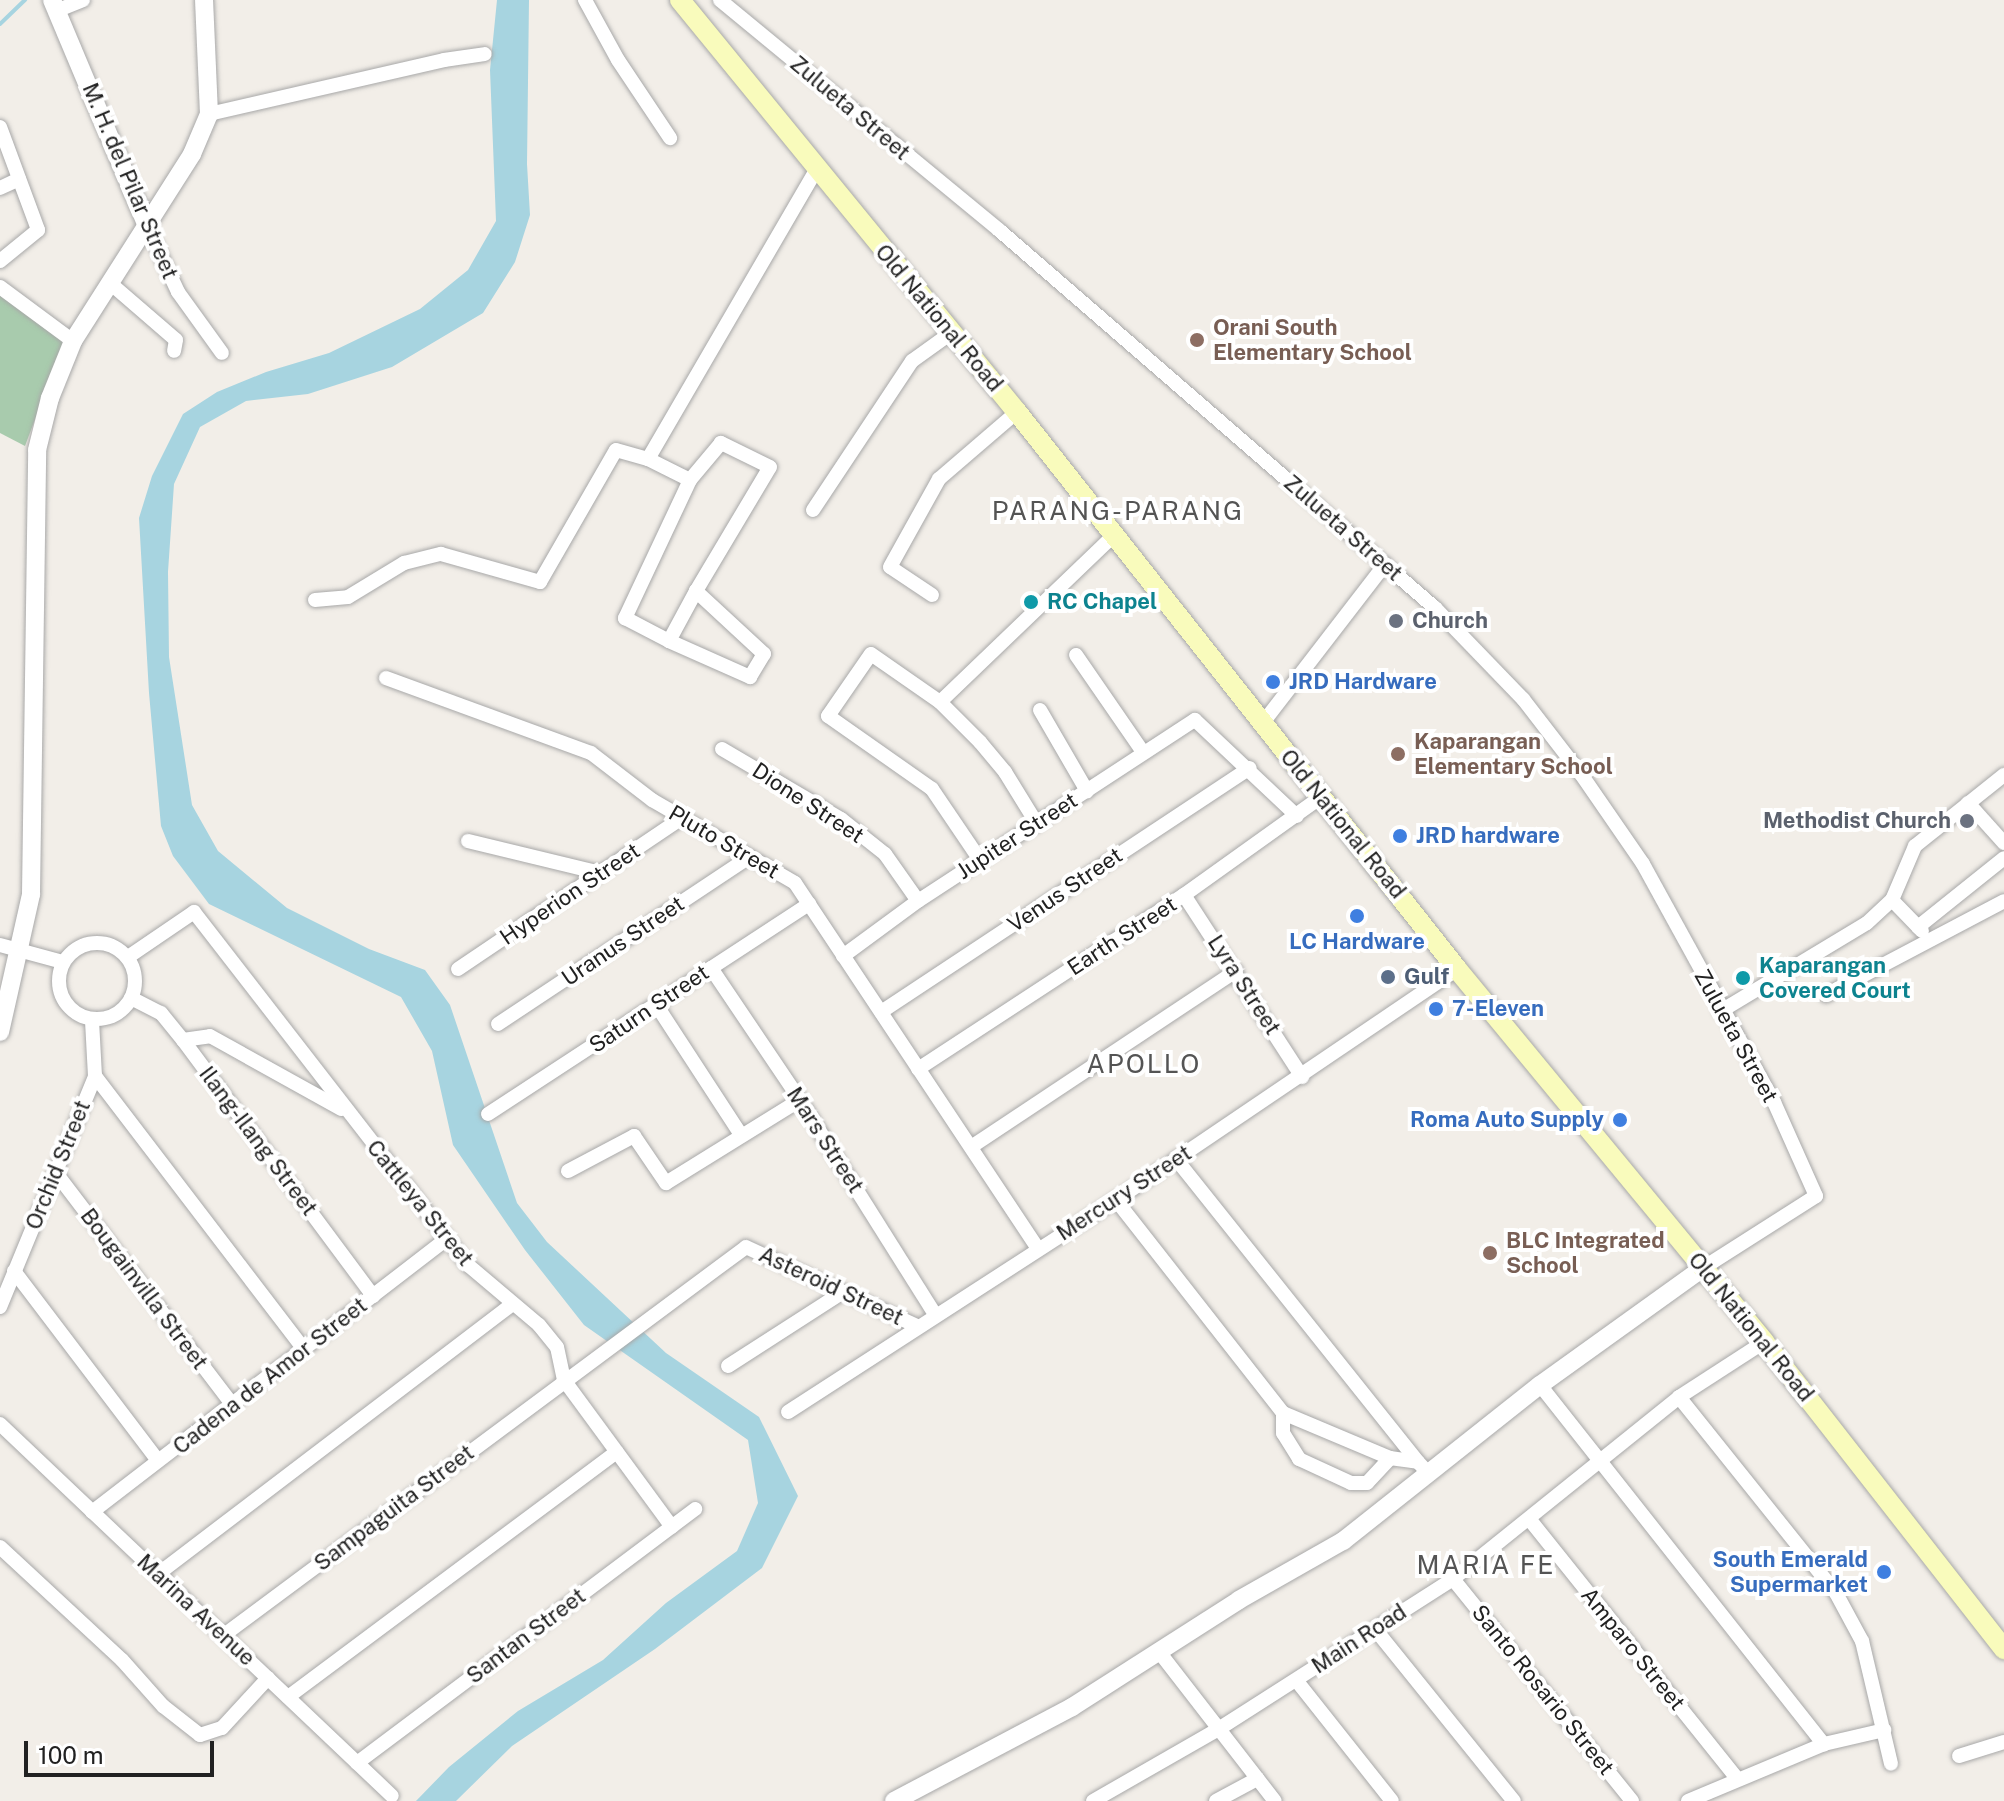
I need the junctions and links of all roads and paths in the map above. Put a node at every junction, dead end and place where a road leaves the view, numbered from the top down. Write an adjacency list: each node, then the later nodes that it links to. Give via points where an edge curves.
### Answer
1 (83, 0): 6 (street)
2 (204, 0): 8 (street)
3 (585, 0): 10 (street)
4 (720, 0): 27 (street, Zulueta Street, via 999,230)
5 (682, 1): 11 (main road, Old National Road)
6 (54, 5): 14 (street, M. H. del Pilar Street)
7 (485, 54): 8 (street)
8 (209, 114): 14 (street, via 192,154)
9 (1, 131): 12 (street)
10 (670, 138)
11 (816, 170): 18 (main road, Old National Road); 23 (street)
12 (19, 179): 13 (street); 15 (street, via 38,230)
13 (0, 188)
14 (147, 226): 16 (street); 21 (street, M. H. del Pilar Street, via 178,292)
15 (0, 261)
16 (110, 283): 19 (street); 20 (street, via 176,340)
17 (0, 287): 19 (street)
18 (951, 333): 22 (main road, Old National Road); 25 (street, via 912,361)
19 (73, 341): 61 (street, via 37,450 31,894)
20 (174, 351)
21 (222, 353)
22 (1017, 412): 26 (main road, Old National Road); 29 (street, via 939,479 890,567)
23 (648, 459): 24 (street); 30 (street, via 616,450 540,582 441,554 404,563 348,597)
24 (690, 480): 28 (street, via 721,443 770,467); 31 (street, via 625,618)
25 (813, 510)
26 (1112, 537): 34 (street); 36 (main road, Old National Road)
27 (1385, 564): 36 (street); 72 (street, Zulueta Street, via 1523,699 1581,774 1643,864)
28 (696, 591): 31 (street); 31 (street, via 764,654 750,677)
29 (932, 595)
30 (315, 600)
31 (669, 641)
32 (1076, 655): 38 (street)
33 (386, 678): 45 (street, Pluto Street, via 591,753)
34 (940, 702): 46 (street, via 1005,772); 51 (street, via 871,654 828,716 932,789)
35 (1040, 710): 41 (street)
36 (1262, 724): 42 (main road, Old National Road)
37 (722, 749): 55 (street, Dione Street, via 841,819 885,854)
38 (1143, 752): 39 (street, Jupiter Street, via 1195,720); 41 (street, Jupiter Street)
39 (1249, 768): 44 (street); 73 (street, Venus Street)
40 (2004, 775): 43 (street)
41 (1087, 791): 46 (street, Jupiter Street)
42 (1321, 797): 44 (street, Earth Street); 67 (main road, Old National Road)
43 (1968, 803): 48 (street); 54 (street, via 1915,846)
44 (1297, 816): 53 (street, Earth Street)
45 (682, 818): 49 (street, Pluto Street); 52 (street, Hyperion Street)
46 (1037, 824): 51 (street, Jupiter Street)
47 (468, 841): 52 (street)
48 (2004, 843)
49 (748, 858): 57 (street, Pluto Street, via 795,883); 75 (street, Uranus Street)
50 (2004, 858): 58 (street)
51 (980, 860): 55 (street, Jupiter Street)
52 (600, 873): 66 (street, Hyperion Street)
53 (1184, 895): 68 (street, Lyra Street); 78 (street, Earth Street)
54 (1892, 900): 58 (street); 72 (street, via 1867,923)
55 (918, 901): 62 (street, Jupiter Street)
56 (2004, 901): 59 (street)
57 (809, 904): 62 (street, Pluto Street); 65 (street, Saturn Street)
58 (1918, 927): 59 (street)
59 (1931, 940): 69 (street)
60 (0, 945): 61 (street)
61 (19, 951): 64 (street); 76 (street)
62 (843, 956): 73 (street, Pluto Street)
63 (128, 957): 64 (street, via 107,943 81,945); 70 (street, via 136,977); 82 (street, Cattleya Street, via 194,912)
64 (63, 962): 74 (street, via 61,996 72,1010)
65 (711, 968): 71 (street, Saturn Street); 81 (street, Mars Street)
66 (458, 969)
67 (1457, 969): 80 (street, Mercury Street); 92 (main road, Old National Road)
68 (1236, 971): 80 (street, Lyra Street); 85 (street)
69 (1826, 995)
70 (131, 998): 74 (street, via 113,1016); 77 (street, Ilang-Ilang Street, via 161,1013)
71 (657, 1006): 83 (street, Saturn Street); 84 (street)
72 (1721, 1011): 92 (street, Zulueta Street, via 1774,1102 1816,1196)
73 (881, 1012): 78 (street, Pluto Street)
74 (92, 1020): 79 (street, Orchid Street)
75 (498, 1024)
76 (0, 1032)
77 (183, 1040): 82 (street, via 210,1036); 95 (street, Ilang-Ilang Street)
78 (918, 1069): 85 (street, Pluto Street)
79 (95, 1076): 88 (street, Orchid Street); 102 (street)
80 (1302, 1077): 86 (street, Mercury Street)
81 (800, 1100): 84 (street); 99 (street, Mars Street)
82 (348, 1113): 90 (street, Cattleya Street)
83 (488, 1114)
84 (741, 1135): 87 (street, via 666,1183 634,1136)
85 (971, 1147): 91 (street, Pluto Street)
86 (1176, 1159): 89 (street, Mercury Street); 115 (street)
87 (568, 1171)
88 (56, 1173): 93 (street, Orchid Street); 107 (street, Bougainvilla Street)
89 (1116, 1200): 91 (street, Mercury Street); 109 (street)
90 (447, 1239): 95 (street, Cadena de Amor Street); 96 (street, Cattleya Street)
91 (1038, 1249): 99 (street, Mercury Street)
92 (1703, 1268): 101 (main road, Old National Road); 105 (street)
93 (14, 1271): 98 (street, Orchid Street); 114 (street)
94 (843, 1292): 97 (street, Asteroid Street, via 746,1247); 100 (street, Asteroid Street); 103 (street)
95 (373, 1296): 102 (street, Cadena de Amor Street)
96 (512, 1304): 104 (street, Cattleya Street, via 557,1347); 121 (street)
97 (668, 1306): 104 (street, Sampaguita Street)
98 (0, 1307)
99 (935, 1314): 100 (street, Mercury Street)
100 (917, 1326): 108 (street, Mercury Street)
101 (1764, 1342): 106 (street, Main Road); 125 (main road, Old National Road)
102 (304, 1349): 107 (street, Cadena de Amor Street)
103 (728, 1366)
104 (564, 1380): 111 (street, Cattleya Street); 124 (street, Sampaguita Street)
105 (1540, 1385): 113 (street); 115 (street)
106 (1679, 1397): 113 (street, Main Road); 131 (street, via 1836,1593 1862,1641)
107 (232, 1404): 114 (street, Cadena de Amor Street)
108 (788, 1412)
109 (1283, 1413): 112 (street); 112 (street, via 1283,1433 1299,1459 1351,1483 1367,1483)
110 (0, 1424): 117 (street, Marina Avenue)
111 (617, 1452): 119 (street, Cattleya Street); 129 (street)
112 (1390, 1458): 115 (street)
113 (1601, 1460): 118 (street, Main Road); 133 (street)
114 (158, 1461): 117 (street, Cadena de Amor Street)
115 (1423, 1468): 126 (street, via 1343,1541)
116 (695, 1509): 119 (street, Santan Street)
117 (92, 1512): 121 (street, Marina Avenue)
118 (1530, 1520): 122 (street, Main Road); 137 (street, Amparo Street)
119 (672, 1527): 135 (street, Santan Street)
120 (0, 1547): 127 (street, via 122,1660 163,1706 200,1735 222,1728)
121 (158, 1574): 124 (street, Marina Avenue)
122 (1453, 1579): 123 (street, Main Road); 146 (street, Santo Rosario Street)
123 (1375, 1629): 128 (street, Main Road); 145 (street)
124 (224, 1635): 127 (street, Marina Avenue)
125 (2004, 1649)
126 (1160, 1653): 130 (street); 140 (street, via 1072,1707)
127 (268, 1678): 129 (street, Marina Avenue)
128 (1296, 1680): 130 (street, Main Road); 144 (street)
129 (288, 1697): 135 (street, Marina Avenue)
130 (1217, 1730): 138 (street); 141 (street, Main Road)
131 (1884, 1730): 133 (street); 136 (street)
132 (2004, 1742): 134 (street)
133 (1824, 1744): 137 (street)
134 (1959, 1756)
135 (357, 1763): 139 (street, Marina Avenue)
136 (1891, 1764)
137 (1737, 1778): 147 (street)
138 (1257, 1779): 142 (street); 143 (street)
139 (392, 1796)
140 (894, 1801)
141 (1093, 1801)
142 (1216, 1801)
143 (1275, 1801)
144 (1392, 1801)
145 (1514, 1801)
146 (1632, 1801)
147 (1688, 1801)

